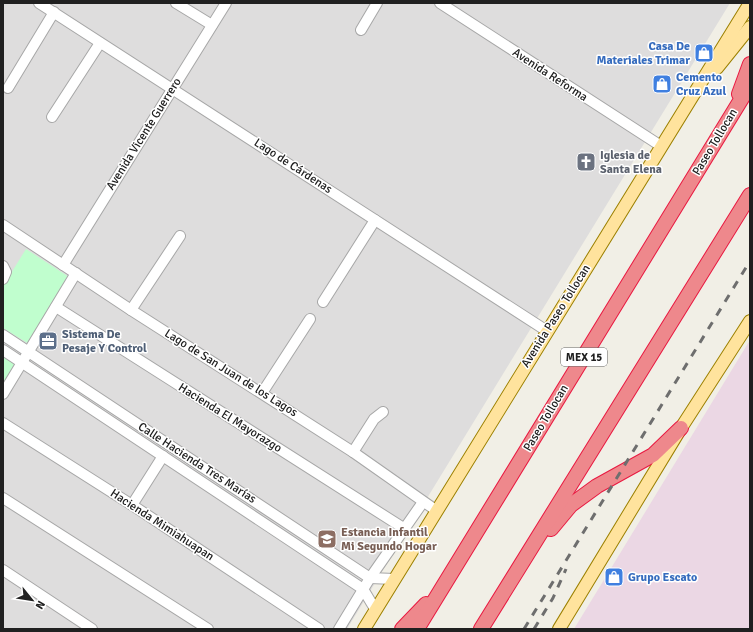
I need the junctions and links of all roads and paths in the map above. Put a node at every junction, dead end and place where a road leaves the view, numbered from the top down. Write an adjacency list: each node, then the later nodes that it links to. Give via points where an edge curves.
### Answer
1 (39, 3): 7 (street, Lago de Cárdenas)
2 (176, 3): 8 (street)
3 (226, 3): 8 (street, Avenida Vicente Guerrero)
4 (377, 3): 10 (street)
5 (440, 3): 19 (street, Avenida Reforma)
6 (750, 3): 16 (main road, Avenida Paseo Tollocan)
7 (54, 12): 11 (street, Lago de Cárdenas); 14 (street)
8 (212, 25): 15 (street, Avenida Vicente Guerrero)
9 (750, 27): 16 (main road)
10 (361, 30)
11 (100, 43): 15 (street, Lago de Cárdenas); 18 (street)
12 (750, 64): 17 (highway, via 740,89)
13 (750, 85): 17 (highway, Paseo Tollocan / MEX 15)
14 (8, 88)
15 (172, 89): 21 (street, Lago de Cárdenas); 24 (street, Avenida Vicente Guerrero)
16 (698, 89): 19 (main road, Avenida Paseo Tollocan)
17 (739, 103): 58 (highway, Paseo Tollocan / MEX 15)
18 (52, 117)
19 (661, 146): 33 (main road, Avenida Paseo Tollocan)
20 (750, 195): 54 (highway)
21 (375, 220): 28 (street); 33 (street, Lago de Cárdenas)
22 (3, 225): 24 (street, Lago de San Juan de los Lagos)
23 (180, 236): 30 (street)
24 (63, 265): 26 (street, Lago de San Juan de los Lagos)
25 (3, 266): 27 (street, via 6,272)
26 (76, 274): 29 (street); 30 (street, Lago de San Juan de los Lagos)
27 (3, 279)
28 (323, 302)
29 (56, 307): 36 (street); 53 (street, Hacienda El Mayorazgo)
30 (131, 310): 38 (street, Lago de San Juan de los Lagos)
31 (310, 319): 38 (street)
32 (750, 321): 44 (main road)
33 (547, 331): 52 (main road, Avenida Paseo Tollocan)
34 (3, 335): 36 (street, Calle Hacienda Tres Marías)
35 (3, 350): 37 (street, Calle Hacienda Tres Marías)
36 (29, 353): 37 (street); 40 (street, Calle Hacienda Tres Marías)
37 (22, 363): 39 (street); 42 (street, Calle Hacienda Tres Marías)
38 (262, 393): 45 (street, Lago de San Juan de los Lagos)
39 (3, 394)
40 (118, 411): 42 (street); 47 (street, Calle Hacienda Tres Marías)
41 (383, 412): 45 (street, via 374,419)
42 (110, 422): 46 (street, Calle Hacienda Tres Marías)
43 (3, 423): 50 (street, Hacienda Mimiahuapan)
44 (681, 428): 54 (highway, via 653,455 581,497 548,532); 69 (main road)
45 (353, 452): 49 (street, Lago de San Juan de los Lagos)
46 (163, 456): 50 (street); 51 (street, Calle Hacienda Tres Marías)
47 (245, 495): 51 (street); 56 (street, Calle Hacienda Tres Marías)
48 (3, 498): 62 (street)
49 (423, 502): 52 (street, Lago de San Juan de los Lagos); 53 (street)
50 (132, 505): 63 (street, Hacienda Mimiahuapan)
51 (238, 506): 59 (street, Calle Hacienda Tres Marías)
52 (437, 511): 57 (main road, Avenida Paseo Tollocan)
53 (405, 529): 56 (street)
54 (536, 540): 68 (highway)
55 (3, 570): 61 (street)
56 (370, 578): 57 (street); 59 (street)
57 (394, 579): 60 (main road, Avenida Paseo Tollocan)
58 (444, 585): 66 (highway); 67 (highway, Paseo Tollocan / MEX 15)
59 (364, 589): 60 (street, Calle Hacienda Tres Marías); 64 (street)
60 (375, 609): 65 (main road, Avenida Paseo Tollocan)
61 (92, 629)
62 (208, 629)
63 (319, 629)
64 (339, 629)
65 (364, 629)
66 (402, 629)
67 (417, 629)
68 (481, 629)
69 (559, 629)

